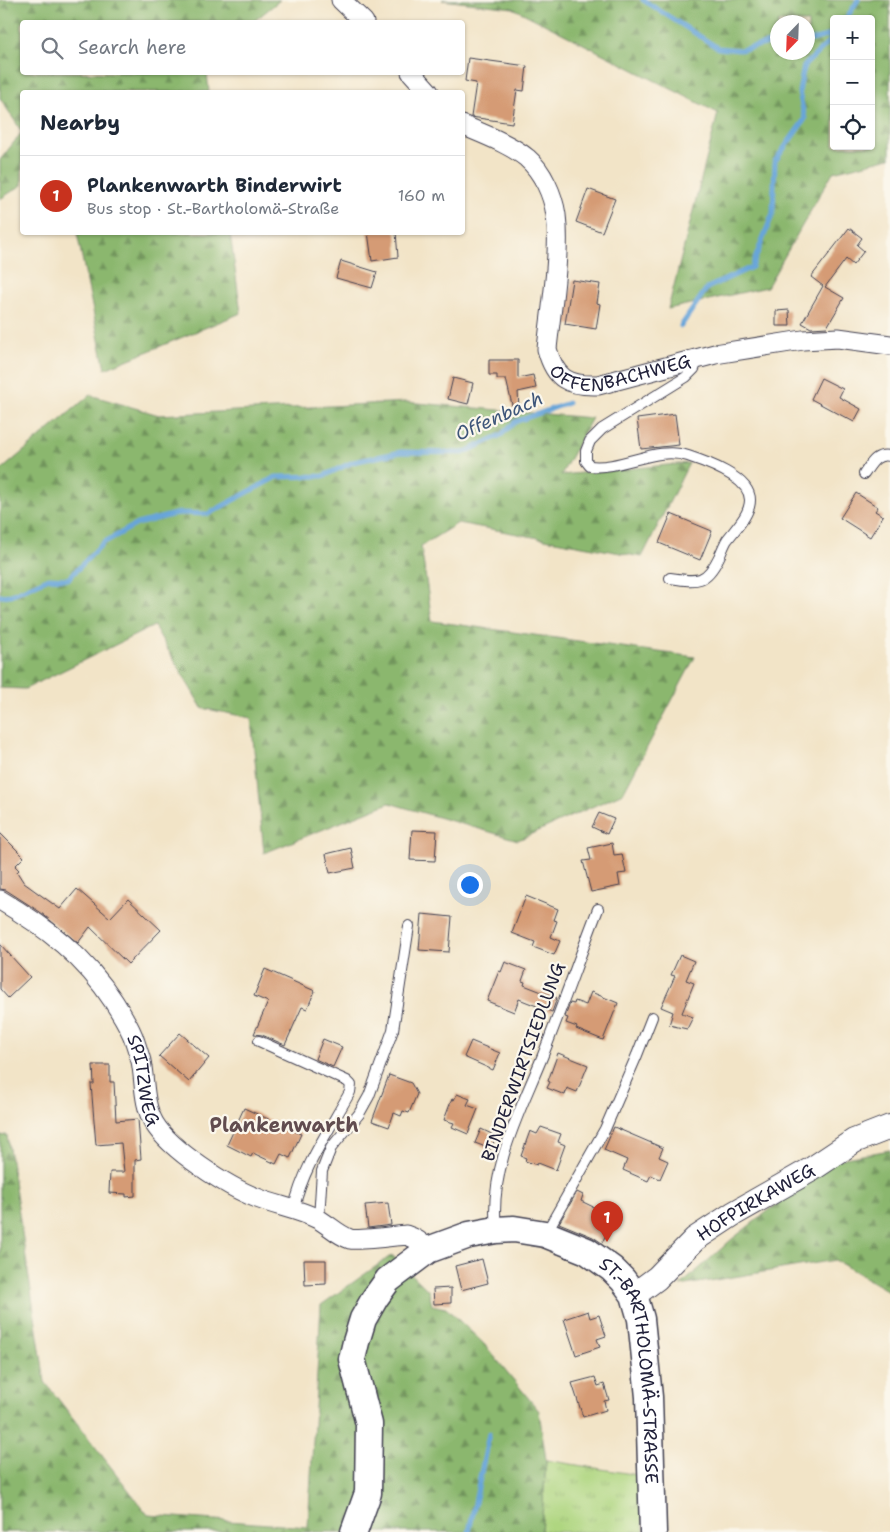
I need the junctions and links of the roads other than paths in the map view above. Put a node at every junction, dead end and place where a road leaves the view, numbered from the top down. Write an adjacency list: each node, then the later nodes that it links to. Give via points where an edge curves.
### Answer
1 (341, 0): 2 (street)
2 (362, 20)
3 (414, 75): 4 (street)
4 (427, 90)
5 (465, 126): 7 (street, OFFENBACHWEG, via 526,158 540,173 550,195 556,215 557,252 547,349 555,370 563,378 580,386 598,385)
6 (890, 345): 7 (street, OFFENBACHWEG, via 838,338 803,340)
7 (698, 358): 10 (lane, via 686,377 602,429 590,441 586,451 586,461 590,466 600,468 668,454 686,455 724,470 747,490 750,501 747,511 707,576 695,582)
8 (890, 456): 9 (lane, via 874,460)
9 (864, 474)
10 (670, 578)
11 (0, 900): 17 (street, SPITZWEG, via 69,948 101,982 124,1016 134,1039 141,1061 148,1111 154,1124 180,1151 240,1191)
12 (598, 909): 19 (lane, BINDERWIRTSIEDLUNG, via 508,1139 496,1189)
13 (409, 926): 18 (lane, via 392,1030 369,1096 359,1114 331,1148 322,1171)
14 (652, 1017): 20 (lane, via 605,1129)
15 (259, 1041): 17 (lane, via 351,1085 315,1155)
16 (890, 1127): 22 (street, HOFPIRKAWEG, via 854,1141 733,1214 695,1239 657,1278)
17 (294, 1208): 18 (street, SPITZWEG)
18 (319, 1219): 21 (street, SPITZWEG, via 351,1239 406,1235 415,1237)
19 (496, 1230): 20 (main road, ST.-BARTHOLOMÄ-STRASSE); 21 (main road, ST.-BARTHOLOMÄ-STRASSE, via 469,1234)
20 (545, 1234): 22 (main road, ST.-BARTHOLOMÄ-STRASSE, via 599,1259 623,1280)
21 (428, 1250): 23 (main road, ST.-BARTHOLOMÄ-STRASSE, via 388,1280 363,1319 356,1342 352,1359 369,1424 368,1493)
22 (634, 1295): 24 (main road, ST.-BARTHOLOMÄ-STRASSE, via 641,1319 649,1397)
23 (354, 1532)
24 (653, 1532)

